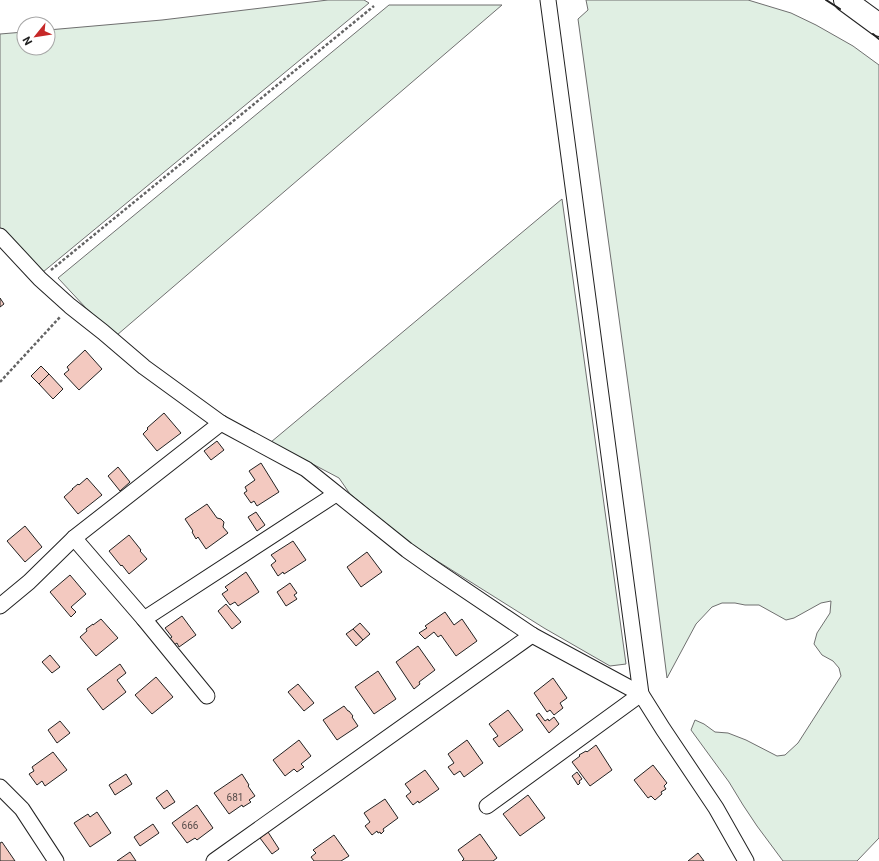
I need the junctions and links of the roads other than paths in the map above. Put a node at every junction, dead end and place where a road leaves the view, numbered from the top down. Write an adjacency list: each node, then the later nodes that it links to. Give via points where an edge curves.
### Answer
1 (548, 0): 11 (street)
2 (845, 0): 3 (highway)
3 (879, 25)
4 (0, 236): 5 (street, via 40,279 70,306 144,367)
5 (221, 424): 6 (street, via 306,469); 7 (street)
6 (336, 494): 9 (street); 10 (street, via 407,550)
7 (74, 538): 8 (street); 9 (street)
8 (0, 606)
9 (144, 619): 12 (street)
10 (532, 635): 11 (street); 16 (street)
11 (641, 694): 14 (street); 17 (street, via 716,808)
12 (207, 696)
13 (0, 787): 15 (street, via 22,809)
14 (487, 806)
15 (56, 861)
16 (214, 861)
17 (746, 861)

